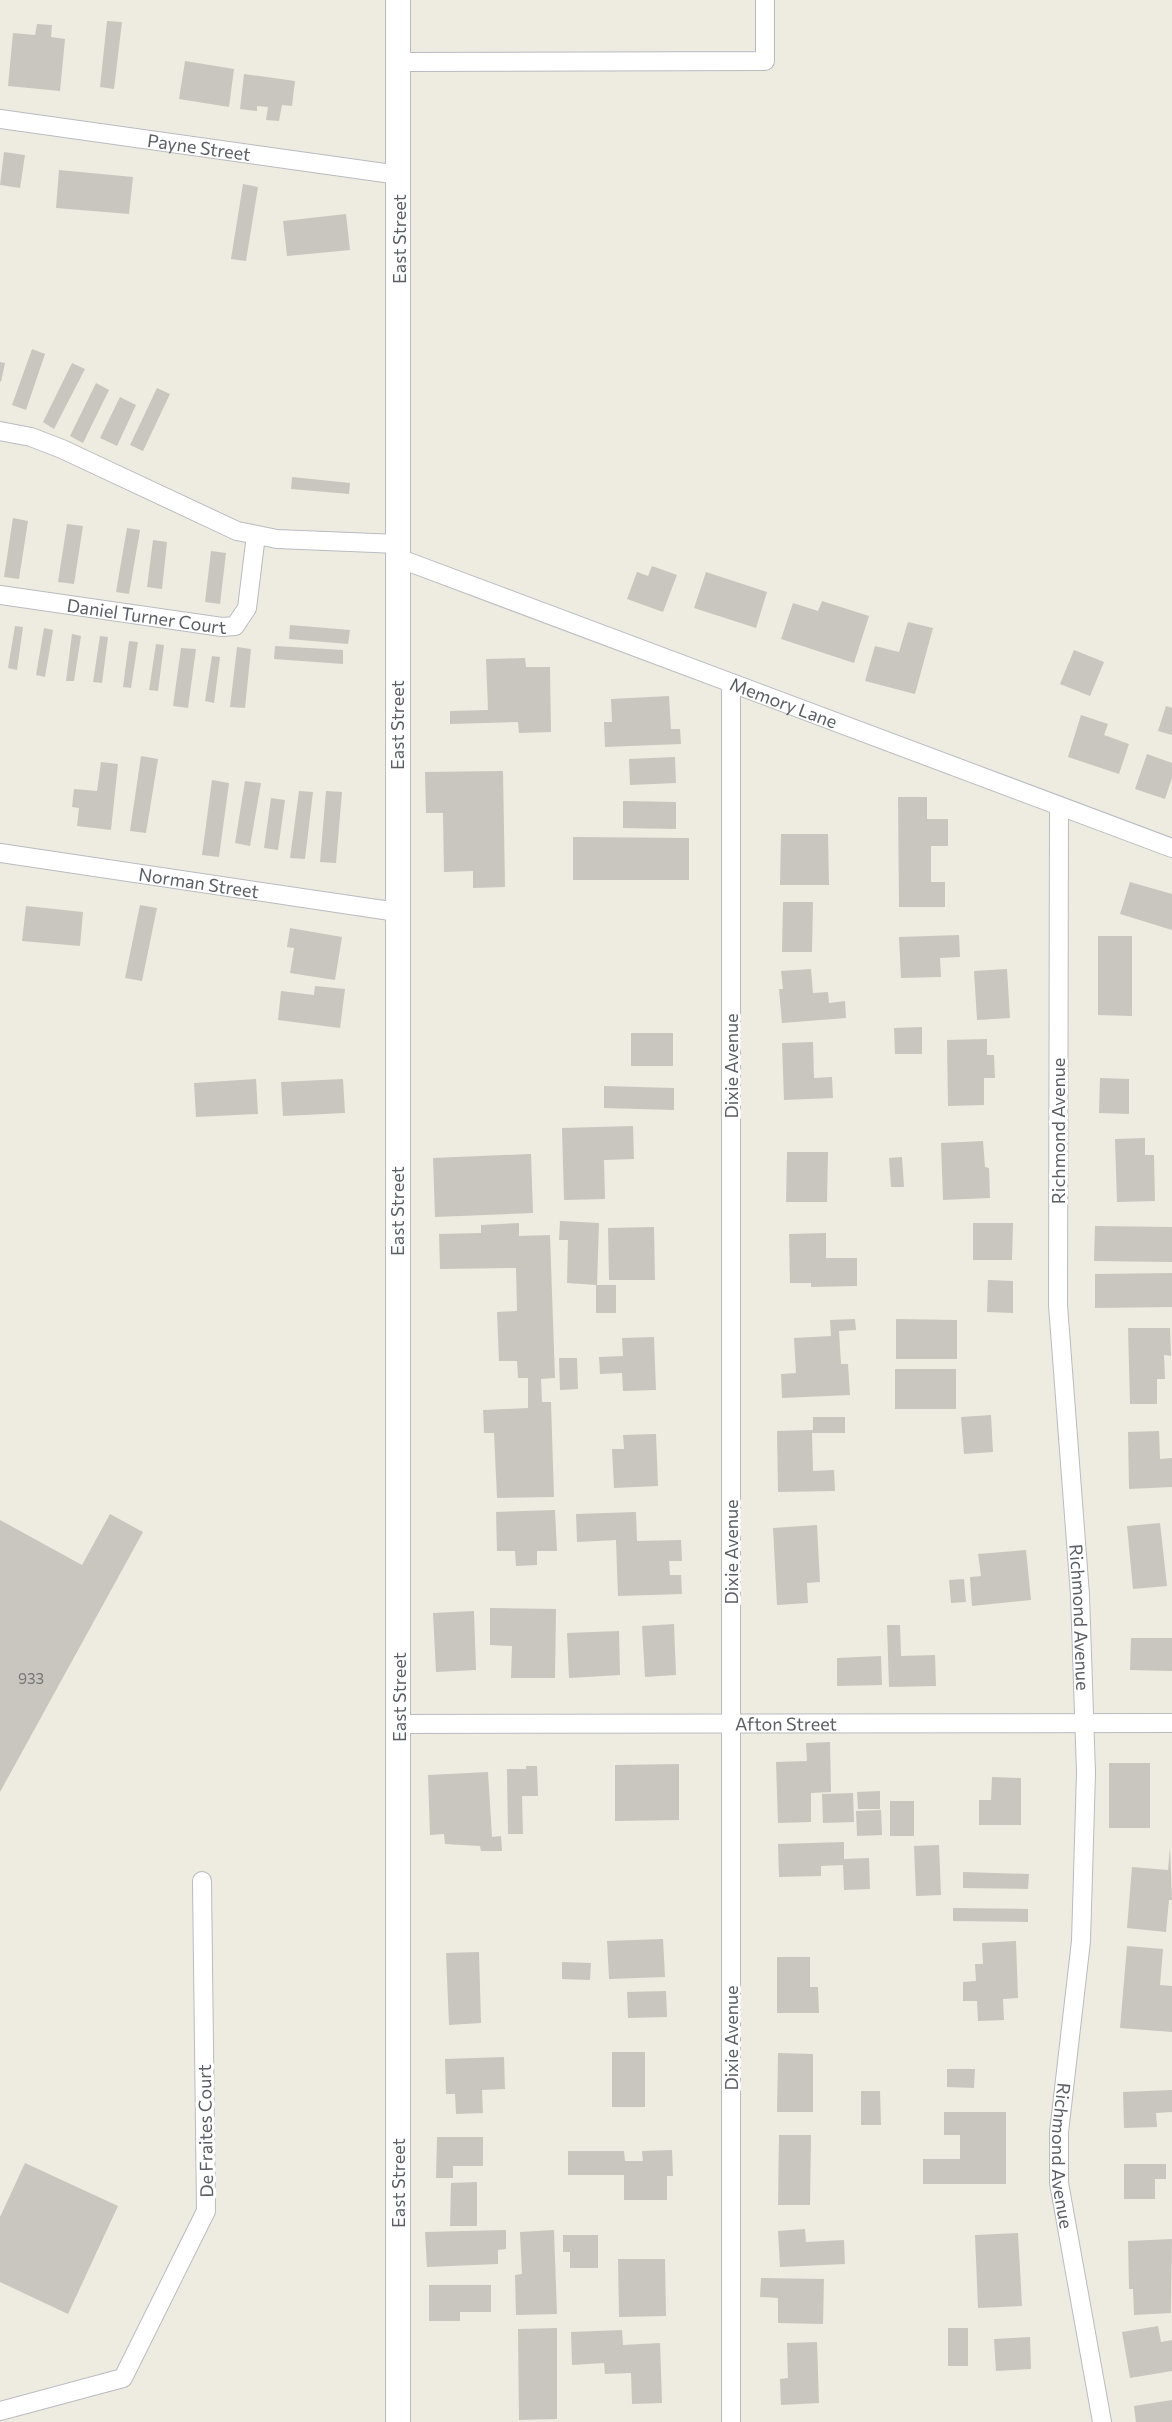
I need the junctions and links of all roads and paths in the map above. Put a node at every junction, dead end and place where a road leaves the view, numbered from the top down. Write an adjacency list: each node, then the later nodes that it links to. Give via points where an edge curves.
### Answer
1 (398, 0): 3 (street, East Street)
2 (765, 0): 3 (street, via 765,61)
3 (398, 62): 5 (street, East Street)
4 (0, 119): 5 (street, Payne Street)
5 (399, 175): 8 (street, East Street)
6 (0, 431): 7 (street, via 31,436 237,531)
7 (256, 535): 8 (street); 9 (street, Daniel Turner Court, via 247,608 235,626)
8 (398, 551): 10 (street, Memory Lane); 14 (street, East Street)
9 (0, 595)
10 (730, 682): 11 (street, Memory Lane); 15 (street, Dixie Avenue)
11 (1059, 806): 12 (street, Memory Lane); 16 (street, Richmond Avenue, via 1058,1305 1080,1595)
12 (1172, 848)
13 (0, 853): 14 (street, Norman Street)
14 (397, 912): 18 (street, East Street)
15 (730, 1723): 16 (street, Afton Street); 18 (street, Afton Street); 22 (street, Dixie Avenue)
16 (1084, 1723): 17 (street, Afton Street); 23 (street, Richmond Avenue, via 1081,1941 1059,2132 1059,2183)
17 (1172, 1723)
18 (399, 1724): 21 (street, East Street)
19 (202, 1881): 20 (street, De Fraites Court, via 206,2211 123,2379)
20 (0, 2411)
21 (398, 2422)
22 (731, 2422)
23 (1102, 2422)

